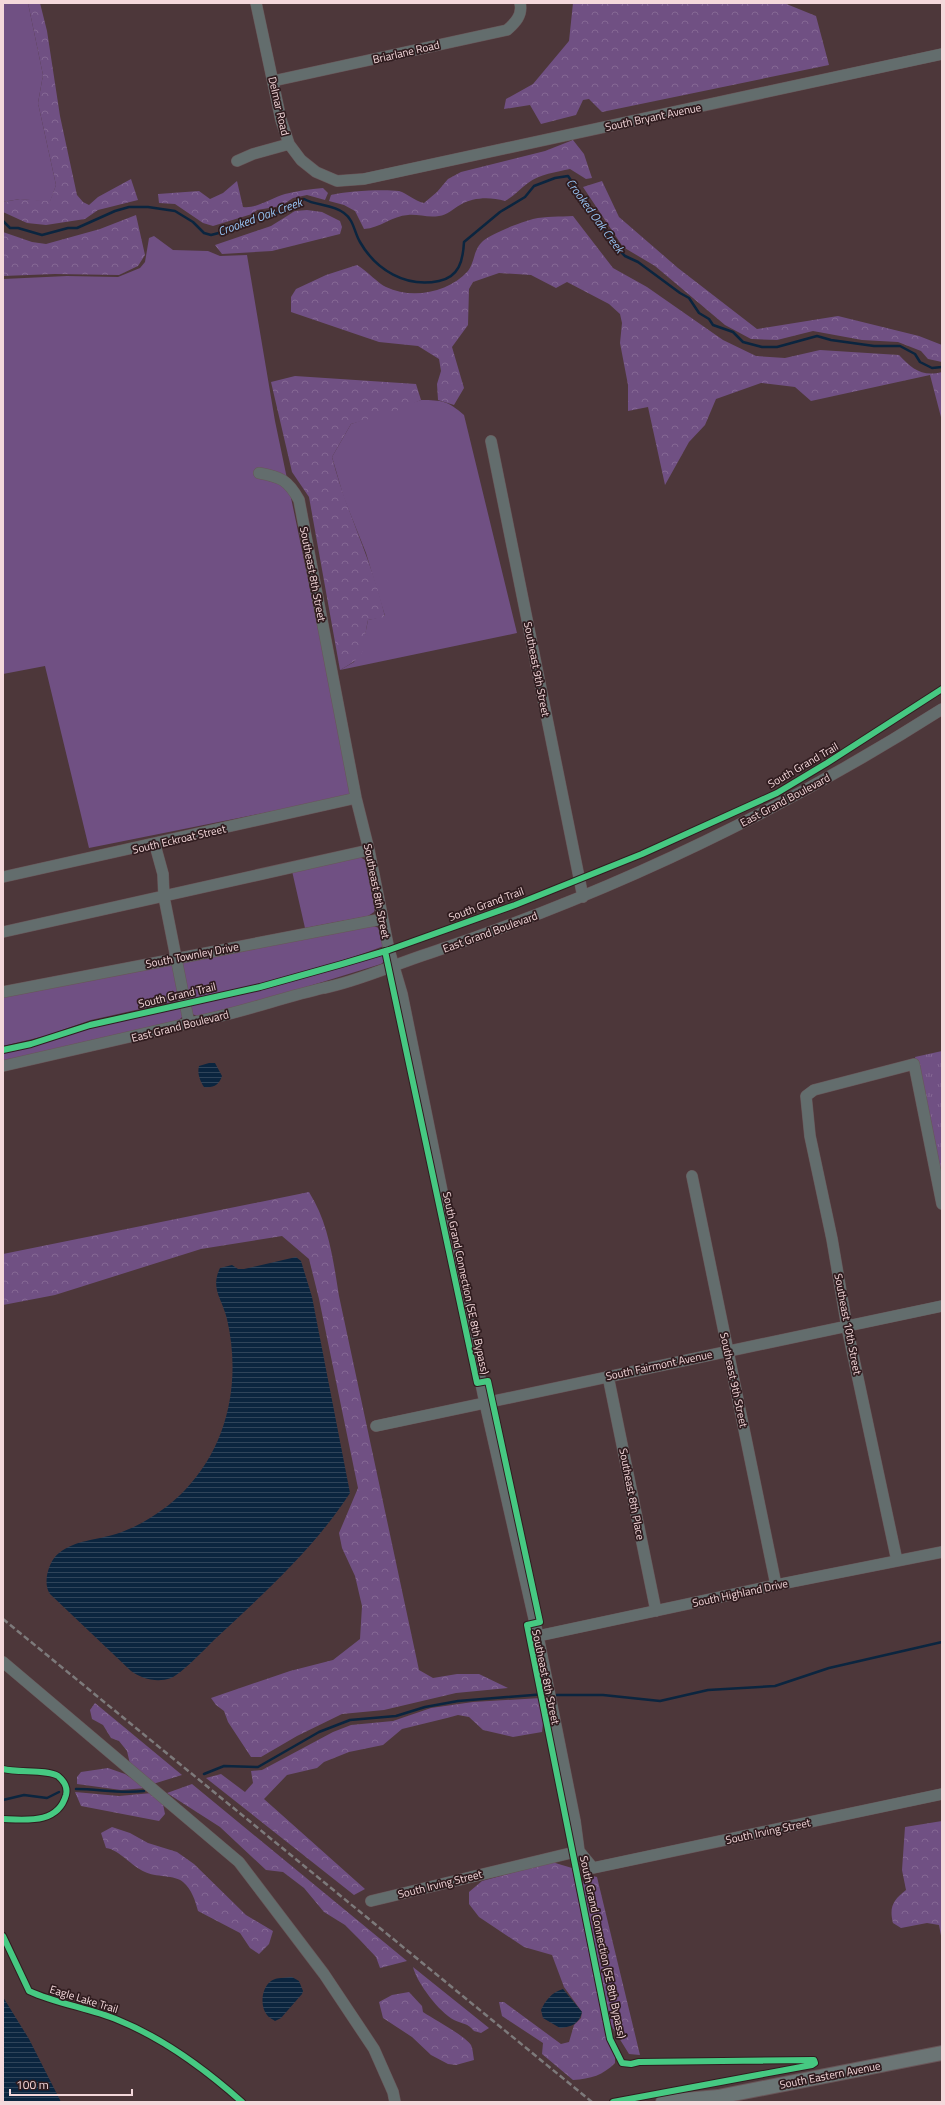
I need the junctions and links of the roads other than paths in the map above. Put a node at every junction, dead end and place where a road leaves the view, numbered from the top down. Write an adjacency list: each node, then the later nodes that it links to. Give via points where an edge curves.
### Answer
1 (256, 3): 4 (street, Delmar Road)
2 (520, 3): 4 (street, Briarlane Road, via 516,23 507,30)
3 (942, 54): 7 (street, South Bryant Avenue)
4 (273, 81): 5 (street, Delmar Road, via 280,120)
5 (290, 144): 6 (street); 7 (street, Delmar Road, via 301,160 316,172 337,181)
6 (237, 161)
7 (364, 179)
8 (491, 441): 15 (street, Southeast 9th Street)
9 (259, 473): 11 (street, Southeast 8th Street, via 276,476 290,484 299,500)
10 (942, 709): 15 (street, East Grand Boulevard, via 881,748 798,794 679,854)
11 (356, 798): 12 (street, South Eckroat Street); 13 (street, Southeast 8th Street)
12 (155, 845): 14 (street, South Eckroat Street); 16 (street, via 163,874)
13 (369, 850): 16 (street, via 169,893); 17 (street, Southeast 8th Street)
14 (3, 877)
15 (583, 896): 20 (street, East Grand Boulevard)
16 (164, 897): 18 (street); 19 (street)
17 (382, 919): 19 (street, South Townley Drive); 20 (street, Southeast 8th Street)
18 (3, 932)
19 (176, 958): 21 (street, South Townley Drive); 22 (street)
20 (394, 966): 22 (street, East Grand Boulevard, via 282,1000); 30 (street, Southeast 8th Street, via 404,1002)
21 (3, 992)
22 (189, 1023): 23 (street, East Grand Boulevard)
23 (3, 1066)
24 (692, 1176): 28 (street, Southeast 9th Street)
25 (942, 1204): 27 (street, Southeast 10th Street, via 914,1064 814,1090 806,1096 810,1136 832,1239)
26 (942, 1306): 27 (street, South Fairmont Avenue)
27 (847, 1327): 28 (street, South Fairmont Avenue); 33 (street, Southeast 10th Street)
28 (728, 1350): 29 (street, South Fairmont Avenue); 34 (street, Southeast 9th Street)
29 (608, 1376): 30 (street, South Fairmont Avenue); 35 (street, Southeast 8th Place)
30 (485, 1403): 31 (street, South Fairmont Avenue); 36 (street, Southeast 8th Street)
31 (376, 1426)
32 (942, 1552): 33 (street, South Highland Drive)
33 (897, 1561): 34 (street, South Highland Drive)
34 (776, 1585): 35 (street, South Highland Drive)
35 (656, 1611): 36 (street, South Highland Drive)
36 (538, 1636): 39 (street, Southeast 8th Street)
37 (3, 1662): 43 (street, via 239,1862 324,1974 374,2049)
38 (942, 1794): 39 (street, South Irving Street, via 593,1868)
39 (579, 1851): 40 (street, South Irving Street)
40 (371, 1901)
41 (942, 2054): 42 (main road, South Eastern Avenue)
42 (718, 2097): 44 (main road, South Eastern Avenue); 45 (main road, South Eastern Avenue)
43 (395, 2102)
44 (663, 2102)
45 (703, 2102)

